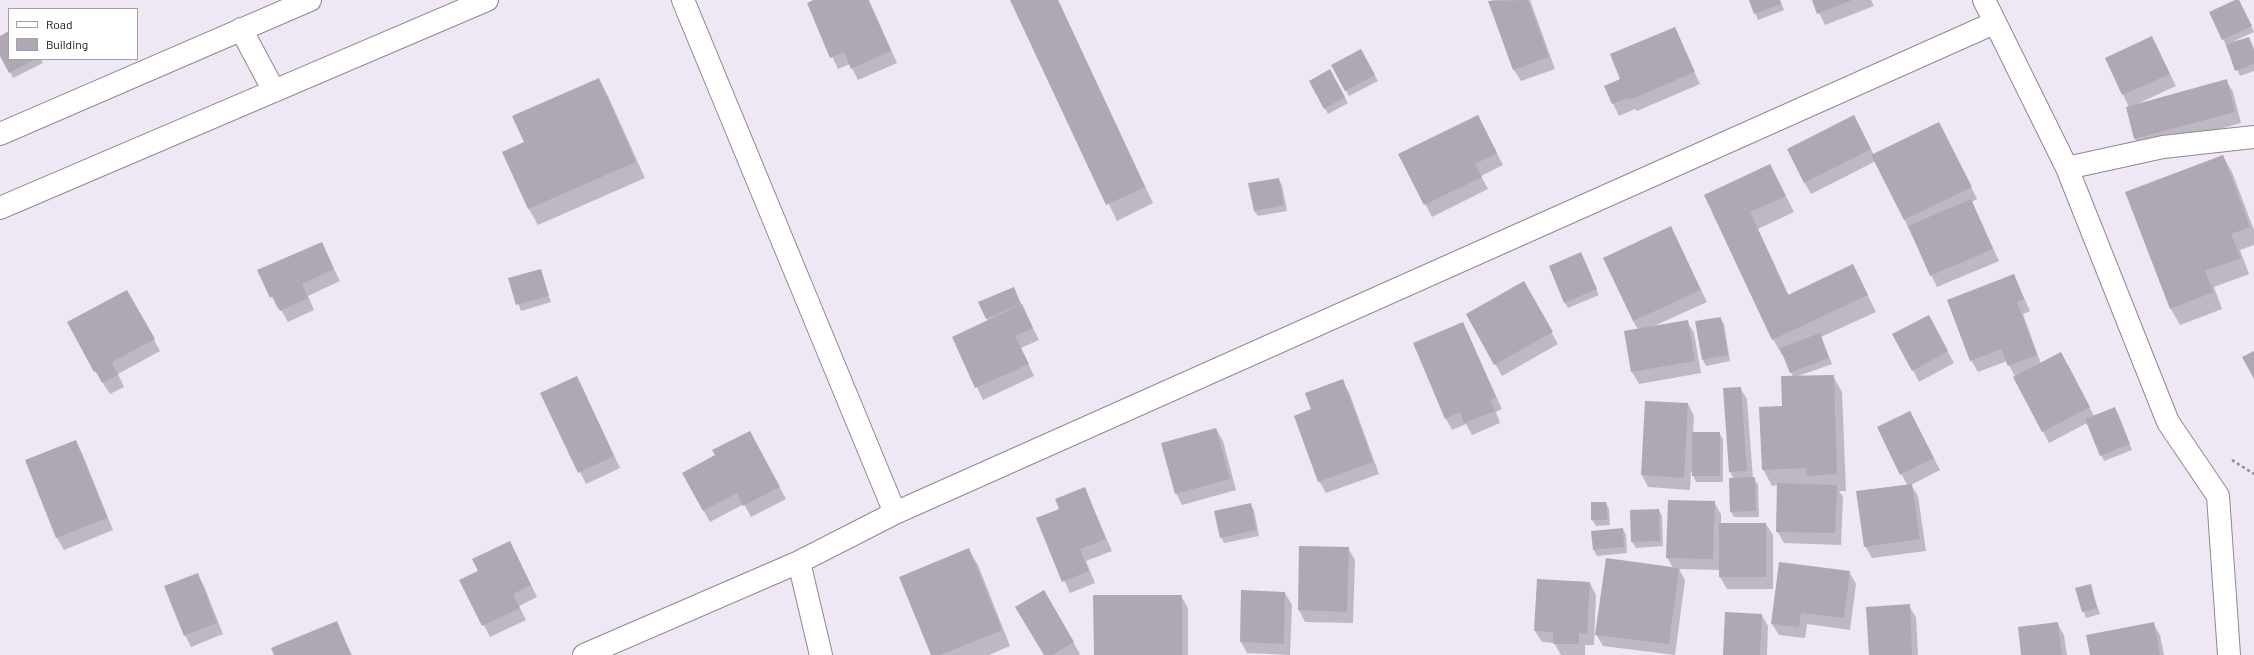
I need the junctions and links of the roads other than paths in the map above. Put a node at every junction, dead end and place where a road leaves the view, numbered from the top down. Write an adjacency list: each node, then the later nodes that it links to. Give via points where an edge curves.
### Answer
1 (310, 0): 6 (street)
2 (486, 0): 7 (street)
3 (683, 0): 12 (street)
4 (1984, 0): 5 (street)
5 (1994, 23): 10 (street); 12 (street)
6 (241, 29): 7 (street); 8 (street)
7 (274, 91): 11 (street)
8 (0, 134)
9 (2254, 137): 10 (street, via 2163,147)
10 (2067, 168): 16 (street, via 2168,422 2218,496)
11 (0, 208)
12 (895, 513): 13 (street)
13 (799, 562): 14 (street); 15 (street)
14 (584, 655)
15 (821, 655)
16 (2229, 655)

